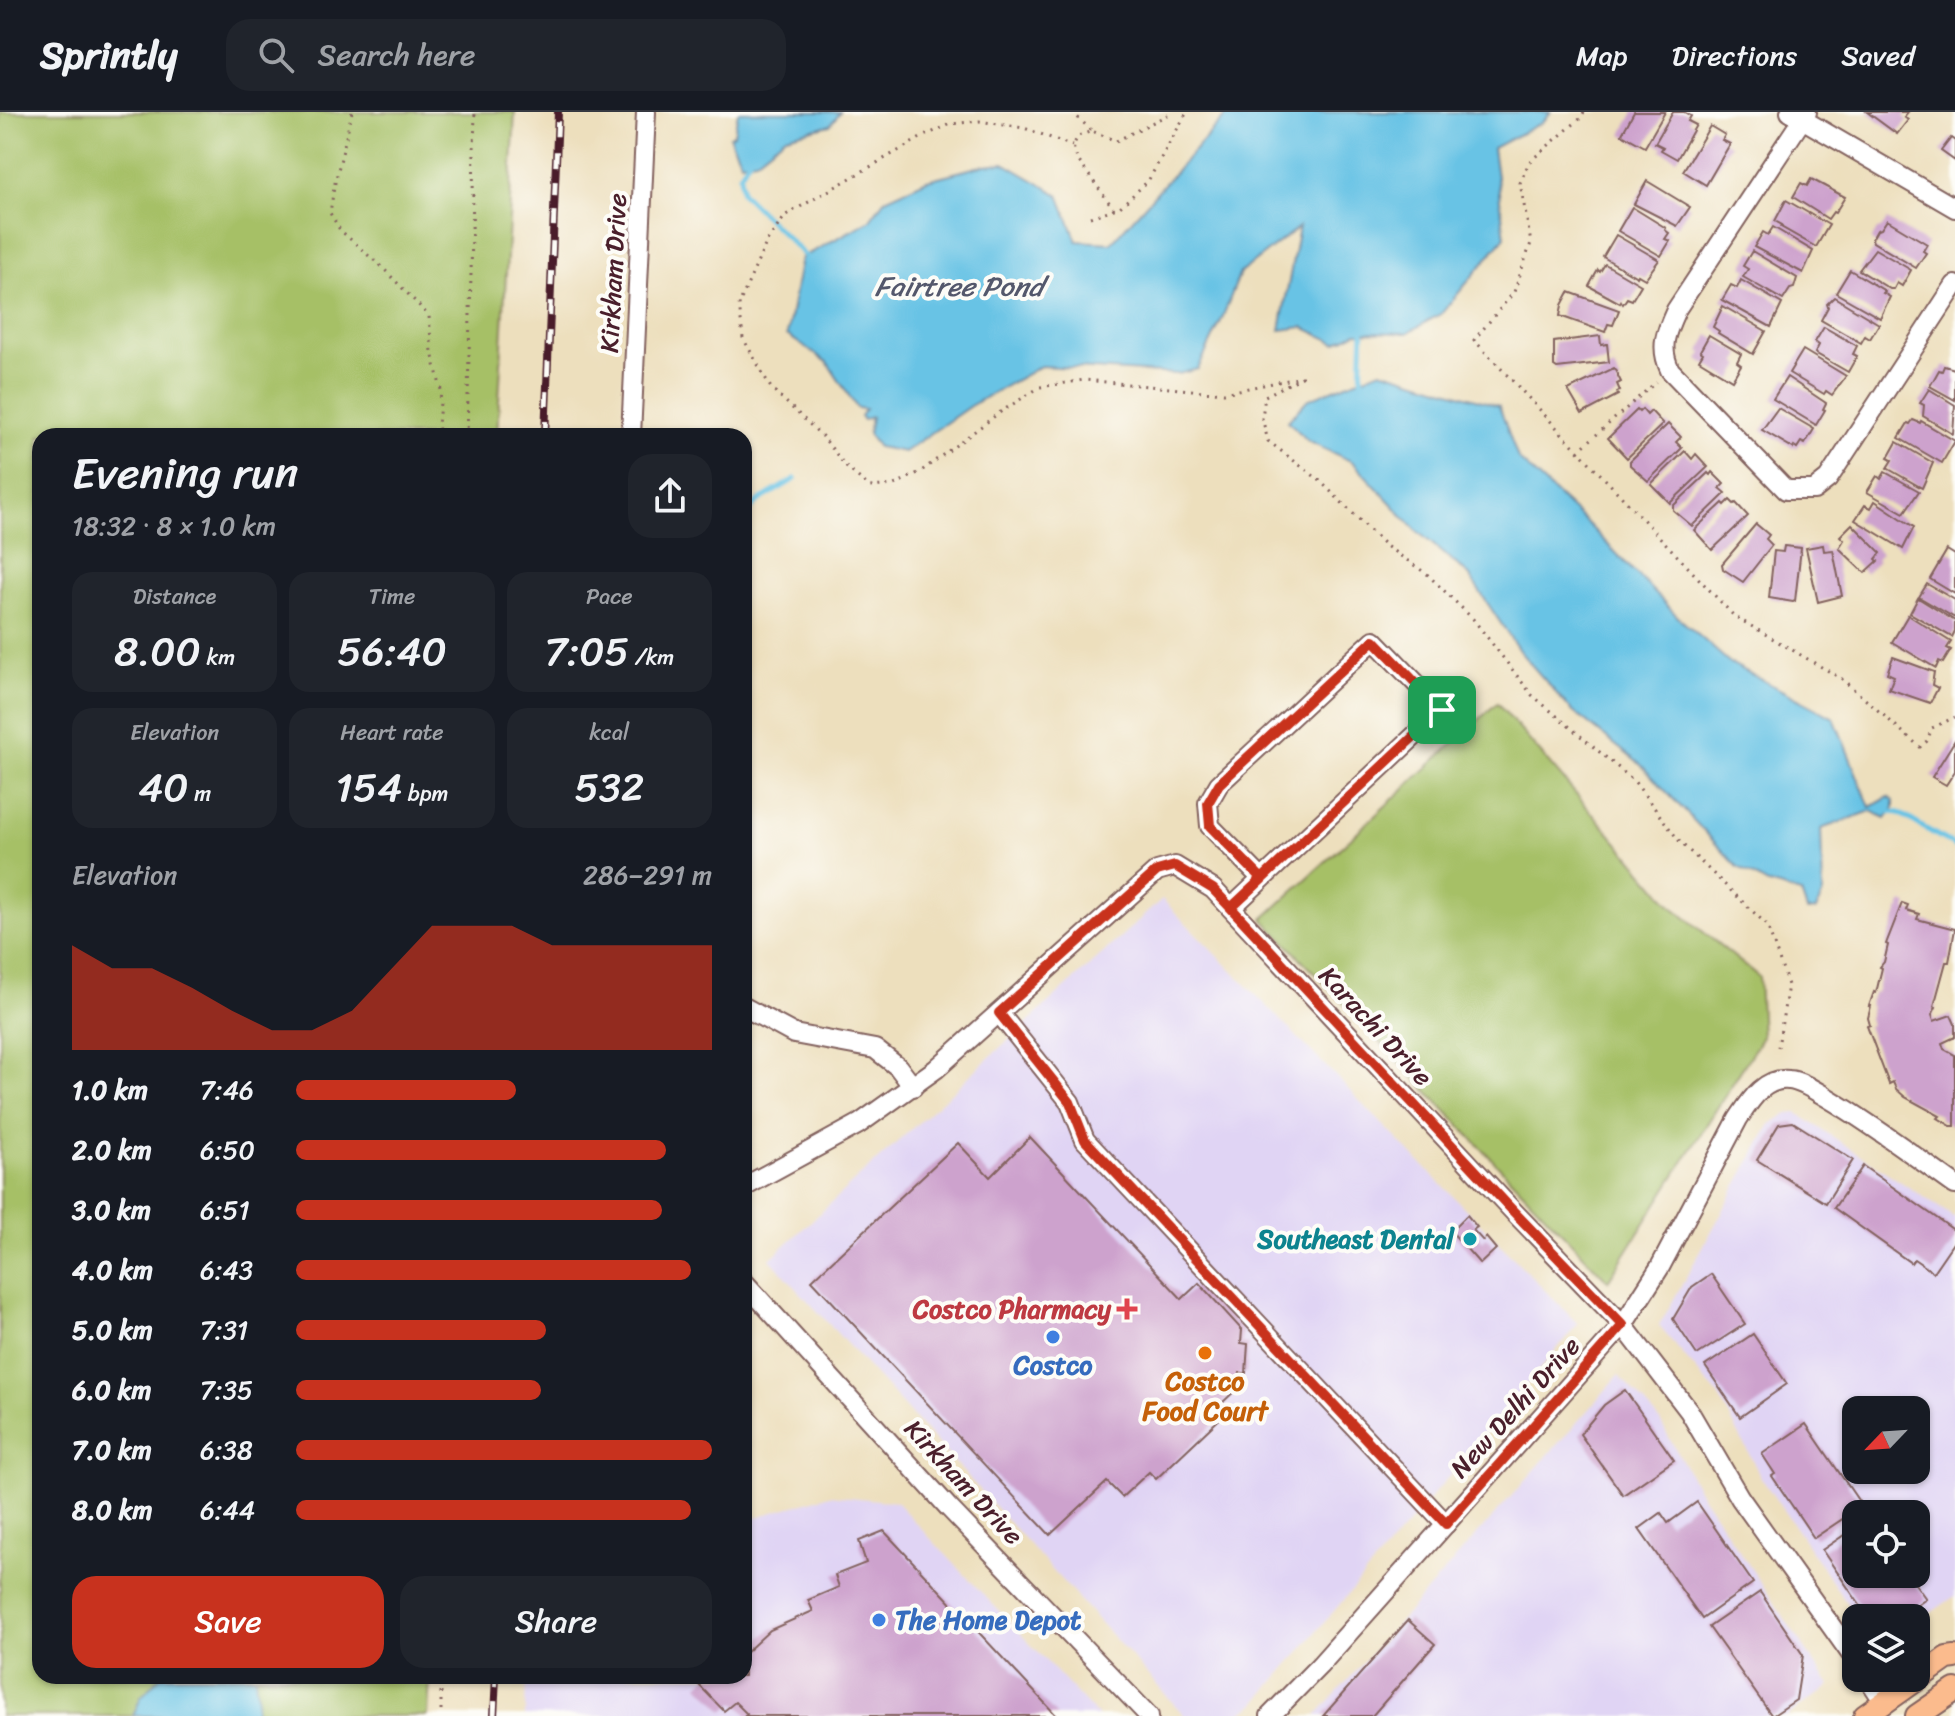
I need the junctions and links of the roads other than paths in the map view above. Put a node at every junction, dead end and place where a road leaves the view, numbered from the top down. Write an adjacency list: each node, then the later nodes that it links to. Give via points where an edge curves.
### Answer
1 (646, 112): 5 (street, Kirkham Drive)
2 (1799, 114): 3 (street); 4 (street, via 1676,310 1665,333 1664,357 1670,370 1786,490 1814,490 1851,447)
3 (1955, 208)
4 (1955, 285)
5 (631, 428)
6 (1262, 879): 6 (street, via 1442,710 1374,640 1219,784 1208,803 1210,826); 7 (street)
7 (1231, 908): 9 (street, Karachi Drive, via 1213,889 1175,866 1157,871); 14 (street, Karachi Drive)
8 (752, 1011): 10 (street, via 794,1034 875,1049)
9 (999, 1013): 10 (street, Karachi Drive); 15 (street, via 1070,1102 1085,1140)
10 (913, 1087): 11 (street, Karachi Drive, via 859,1124)
11 (752, 1183)
12 (1955, 1185): 14 (street, New Delhi Drive, via 1808,1087 1789,1079 1769,1083 1738,1119 1660,1267)
13 (752, 1291): 22 (street, Kirkham Drive, via 949,1508)
14 (1623, 1325): 15 (street, New Delhi Drive); 16 (street, Karachi Drive, via 1689,1411 1740,1498)
15 (1446, 1524): 21 (street, New Delhi Drive)
16 (1842, 1641)
17 (1955, 1657): 20 (main road)
18 (1955, 1690): 24 (main road)
19 (1877, 1692): 20 (street)
20 (1884, 1702): 23 (main road)
21 (1272, 1715)
22 (1149, 1716)
23 (1865, 1716)
24 (1917, 1716)

